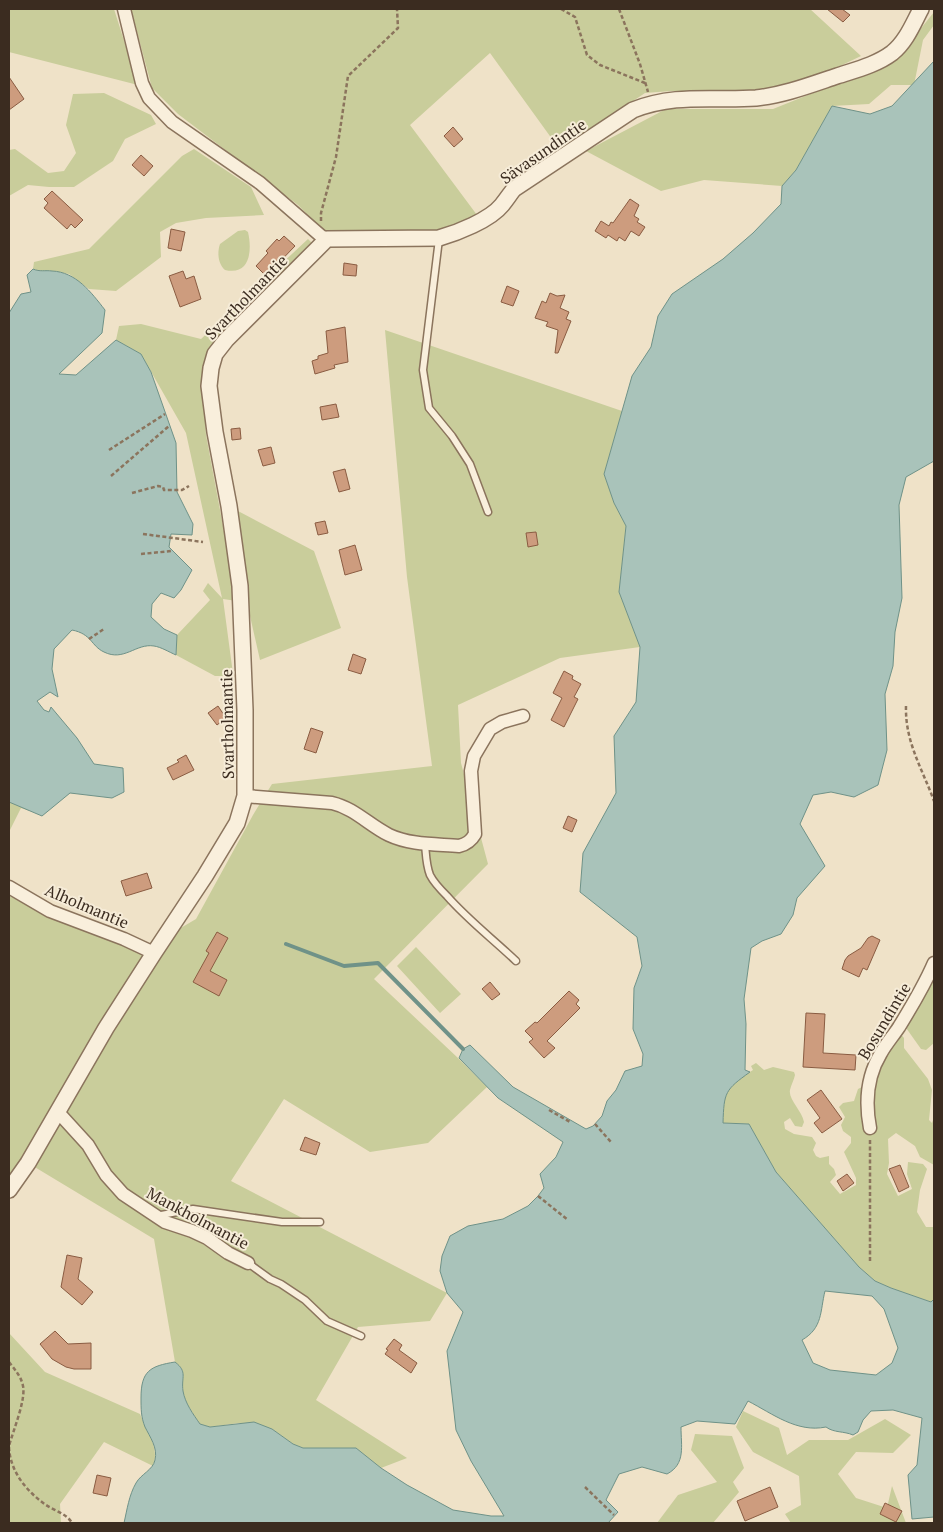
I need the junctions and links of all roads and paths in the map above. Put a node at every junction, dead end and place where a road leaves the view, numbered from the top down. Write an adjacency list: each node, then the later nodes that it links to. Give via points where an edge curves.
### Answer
1 (124, 9): 8 (street, via 142,83 149,98 172,122 260,183)
2 (397, 9): 8 (path, via 398,28 348,76 336,157 321,213)
3 (561, 9): 6 (path, via 575,17 587,56 600,65)
4 (619, 9): 6 (path)
5 (921, 9): 7 (street, Sävasundintie, via 894,52 882,60 812,86 758,98 683,98)
6 (645, 83): 7 (path)
7 (651, 103): 9 (street, Sävasundintie, via 632,110 514,189 493,213)
8 (324, 237): 9 (street, Sävasundintie); 25 (street, Svartholmantie, via 226,340 211,368 209,386 215,432 240,586)
9 (439, 238): 16 (lane, via 423,370 429,408 470,464)
10 (166, 414): 12 (path)
11 (170, 426): 13 (path)
12 (110, 450)
13 (111, 476)
14 (189, 486): 15 (path, via 182,490 164,490 158,486)
15 (132, 493)
16 (488, 512)
17 (143, 534): 18 (path)
18 (203, 542)
19 (172, 551): 20 (path)
20 (141, 554)
21 (104, 629): 22 (path)
22 (89, 638)
23 (906, 706): 26 (path, via 909,740)
24 (522, 716): 27 (street, via 490,729 474,756 471,771 475,834 472,840 459,846)
25 (245, 796): 27 (street, via 345,806 401,840); 29 (street, Svartholmantie, via 237,823)
26 (934, 801)
27 (425, 842): 30 (lane, via 430,875 439,887 463,914)
28 (9, 887): 29 (street, Alholmantie, via 50,911)
29 (154, 953): 33 (street, Svartholmantie)
30 (516, 961)
31 (934, 963): 36 (street, Bosundintie, via 918,996 880,1053 869,1080)
32 (550, 1110): 34 (path)
33 (57, 1111): 38 (street, Svartholmantie); 40 (street, Mankholmantie, via 88,1145 114,1184)
34 (571, 1121)
35 (595, 1124): 37 (path)
36 (870, 1128): 43 (path)
37 (611, 1142)
38 (9, 1190)
39 (538, 1196): 41 (path)
40 (155, 1216): 42 (lane, via 193,1209 282,1222); 44 (street, Mankholmantie, via 207,1238)
41 (568, 1220)
42 (320, 1222)
43 (870, 1260)
44 (248, 1263): 45 (lane, via 305,1300 326,1321)
45 (362, 1336)
46 (9, 1362): 47 (path, via 23,1387 23,1398)
47 (9, 1446): 50 (path, via 15,1473 30,1492)
48 (585, 1487): 49 (path)
49 (614, 1515)
50 (72, 1523)

